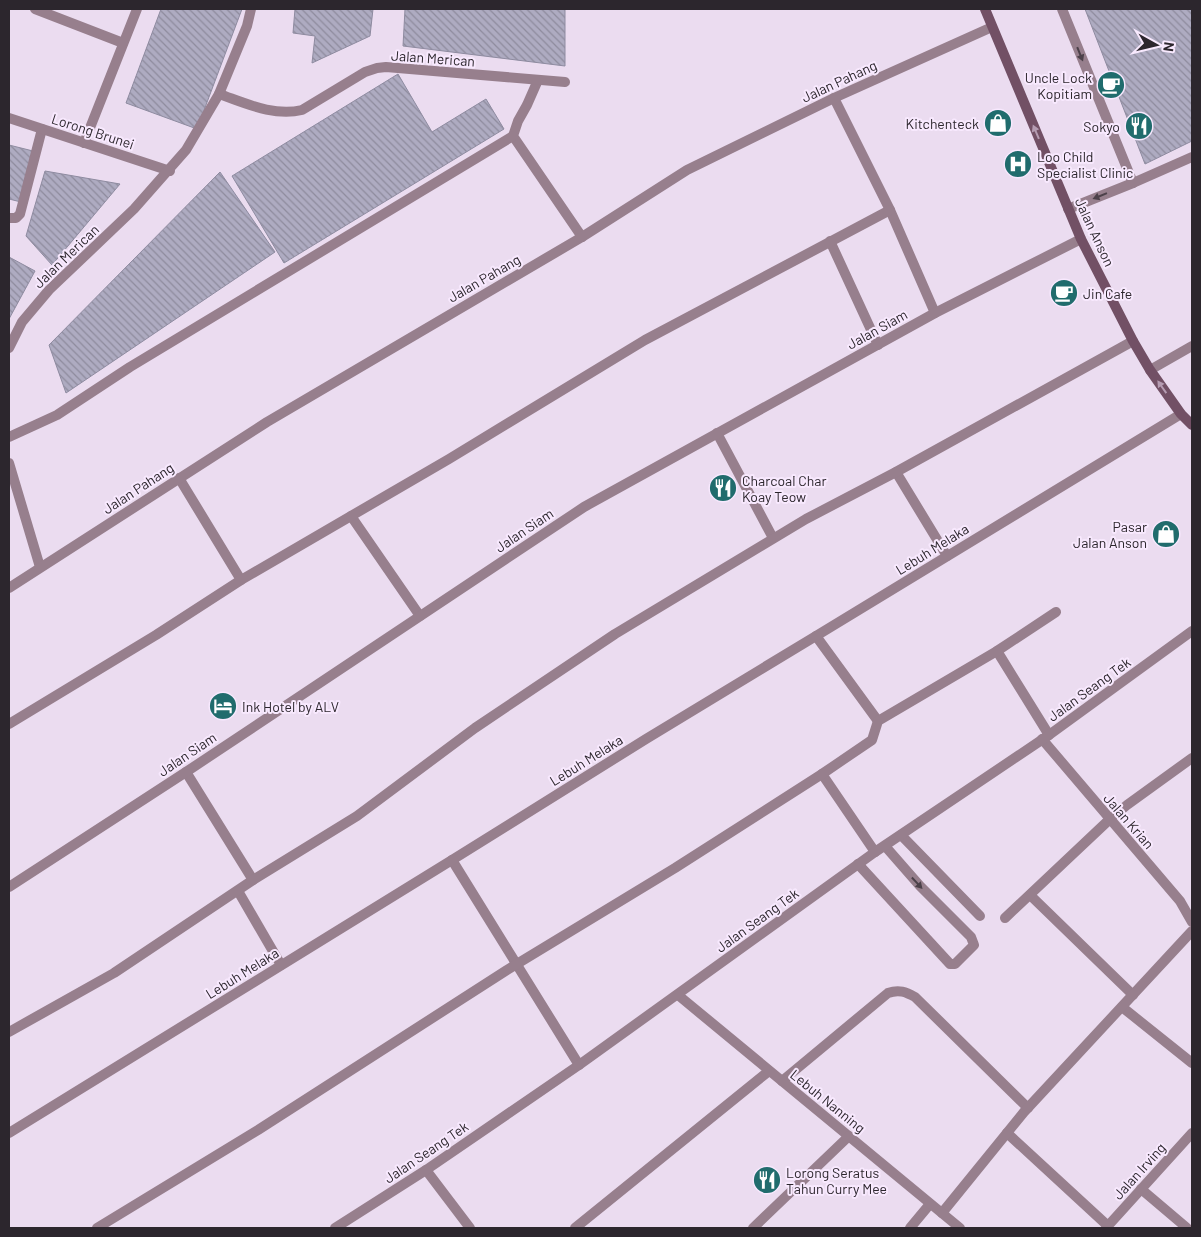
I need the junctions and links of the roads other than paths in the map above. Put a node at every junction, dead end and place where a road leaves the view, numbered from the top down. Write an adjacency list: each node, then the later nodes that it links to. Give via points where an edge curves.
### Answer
1 (35, 9): 7 (street)
2 (136, 9): 7 (street)
3 (251, 9): 10 (street, Jalan Merican)
4 (986, 9): 6 (main road, Jalan Anson)
5 (1062, 9): 18 (street, one-way to 18)
6 (992, 27): 11 (street, Jalan Pahang); 19 (main road, Jalan Anson, one-way to 6)
7 (123, 43): 15 (street)
8 (538, 80): 9 (street, Jalan Merican); 10 (street, Jalan Merican, via 377,68 295,112 262,109); 14 (street)
9 (565, 82)
10 (219, 94): 17 (street, Jalan Merican)
11 (834, 98): 20 (street); 22 (street, Jalan Pahang, via 687,170)
12 (9, 118): 13 (street, Lorong Brunei)
13 (42, 129): 15 (street, Lorong Brunei); 21 (street, via 20,214)
14 (513, 136): 22 (street); 34 (street, via 130,367 58,415)
15 (84, 143): 17 (street, Lorong Brunei)
16 (1192, 157): 18 (street)
17 (170, 171): 29 (street, Jalan Merican, via 49,290 22,322)
18 (1133, 183): 19 (street, one-way to 19)
19 (1068, 209): 23 (main road, Jalan Anson)
20 (890, 210): 24 (street); 25 (street)
21 (9, 218)
22 (582, 237): 37 (street, Jalan Pahang, via 267,422)
23 (1081, 239): 25 (street, Jalan Siam); 26 (main road, Jalan Anson)
24 (830, 241): 27 (street); 38 (street, via 645,340)
25 (935, 313): 27 (street, Jalan Siam)
26 (1133, 341): 30 (main road, Jalan Anson); 36 (street)
27 (878, 345): 33 (street, Jalan Siam)
28 (1192, 346): 30 (street)
29 (9, 348)
30 (1150, 370): 31 (main road, Jalan Anson, one-way to 30)
31 (1181, 414): 32 (main road, Jalan Anson); 40 (street, Lebuh Melaka)
32 (1192, 425)
33 (717, 433): 39 (street); 45 (street, Jalan Siam, via 584,507)
34 (9, 437)
35 (9, 463): 41 (street)
36 (896, 472): 39 (street); 40 (street)
37 (179, 478): 41 (street, Jalan Pahang); 42 (street)
38 (351, 516): 42 (street); 45 (street)
39 (773, 538): 61 (street, via 615,634 475,728 357,816)
40 (947, 556): 47 (street, Lebuh Melaka)
41 (40, 567): 43 (street, Jalan Pahang)
42 (241, 580): 50 (street)
43 (9, 588)
44 (1056, 612): 48 (street)
45 (420, 616): 53 (street, Jalan Siam)
46 (1192, 630): 51 (street, Jalan Seang Tek)
47 (816, 636): 49 (street); 59 (street, Lebuh Melaka)
48 (997, 652): 49 (street); 51 (street, Jalan Krian)
49 (878, 722): 54 (street, via 872,740)
50 (9, 724)
51 (1046, 737): 55 (street, Jalan Krian); 56 (street, Jalan Seang Tek)
52 (1192, 758): 55 (street)
53 (186, 772): 61 (street); 62 (street, Jalan Siam)
54 (822, 774): 58 (street); 69 (street)
55 (1110, 819): 64 (street); 67 (street, Jalan Krian, via 1180,901)
56 (902, 835): 57 (street, Jalan Seang Tek); 65 (street)
57 (885, 846): 58 (street, Jalan Seang Tek); 60 (street, one-way to 60, via 971,937 974,946 955,964 950,964)
58 (875, 852): 60 (street, Jalan Seang Tek)
59 (452, 860): 69 (street); 70 (street, Lebuh Melaka)
60 (858, 864): 71 (street, Jalan Seang Tek)
61 (253, 880): 63 (street)
62 (9, 887)
63 (238, 890): 70 (street); 74 (street, via 114,973)
64 (1030, 895): 66 (street); 72 (street)
65 (980, 916)
66 (1005, 918)
67 (1192, 922)
68 (1192, 931): 72 (street)
69 (517, 964): 76 (street); 89 (street, via 258,1130)
70 (281, 965): 80 (street, Lebuh Melaka)
71 (678, 995): 76 (street, Jalan Seang Tek); 77 (street, Lebuh Nanning)
72 (1133, 995): 73 (street)
73 (1122, 1007): 75 (street); 79 (street)
74 (9, 1032)
75 (1192, 1063)
76 (579, 1065): 84 (street, Jalan Seang Tek)
77 (770, 1071): 78 (street, Lebuh Nanning); 92 (street)
78 (782, 1081): 79 (street, via 888,993 896,990 916,997); 83 (street, Lebuh Nanning)
79 (1028, 1108): 81 (street)
80 (9, 1132)
81 (1007, 1133): 87 (street); 88 (street)
82 (1192, 1133): 85 (street, Jalan Irving)
83 (849, 1136): 86 (street, Lebuh Nanning); 93 (street)
84 (426, 1170): 90 (street, Jalan Seang Tek); 91 (street)
85 (1142, 1189): 88 (street, Jalan Irving); 96 (street)
86 (930, 1204): 87 (street, Lebuh Nanning); 94 (street)
87 (942, 1213): 95 (street, Lebuh Nanning)
88 (1107, 1227)
89 (96, 1228)
90 (335, 1228)
91 (470, 1228)
92 (575, 1228)
93 (754, 1228)
94 (910, 1228)
95 (960, 1228)
96 (1187, 1228)

